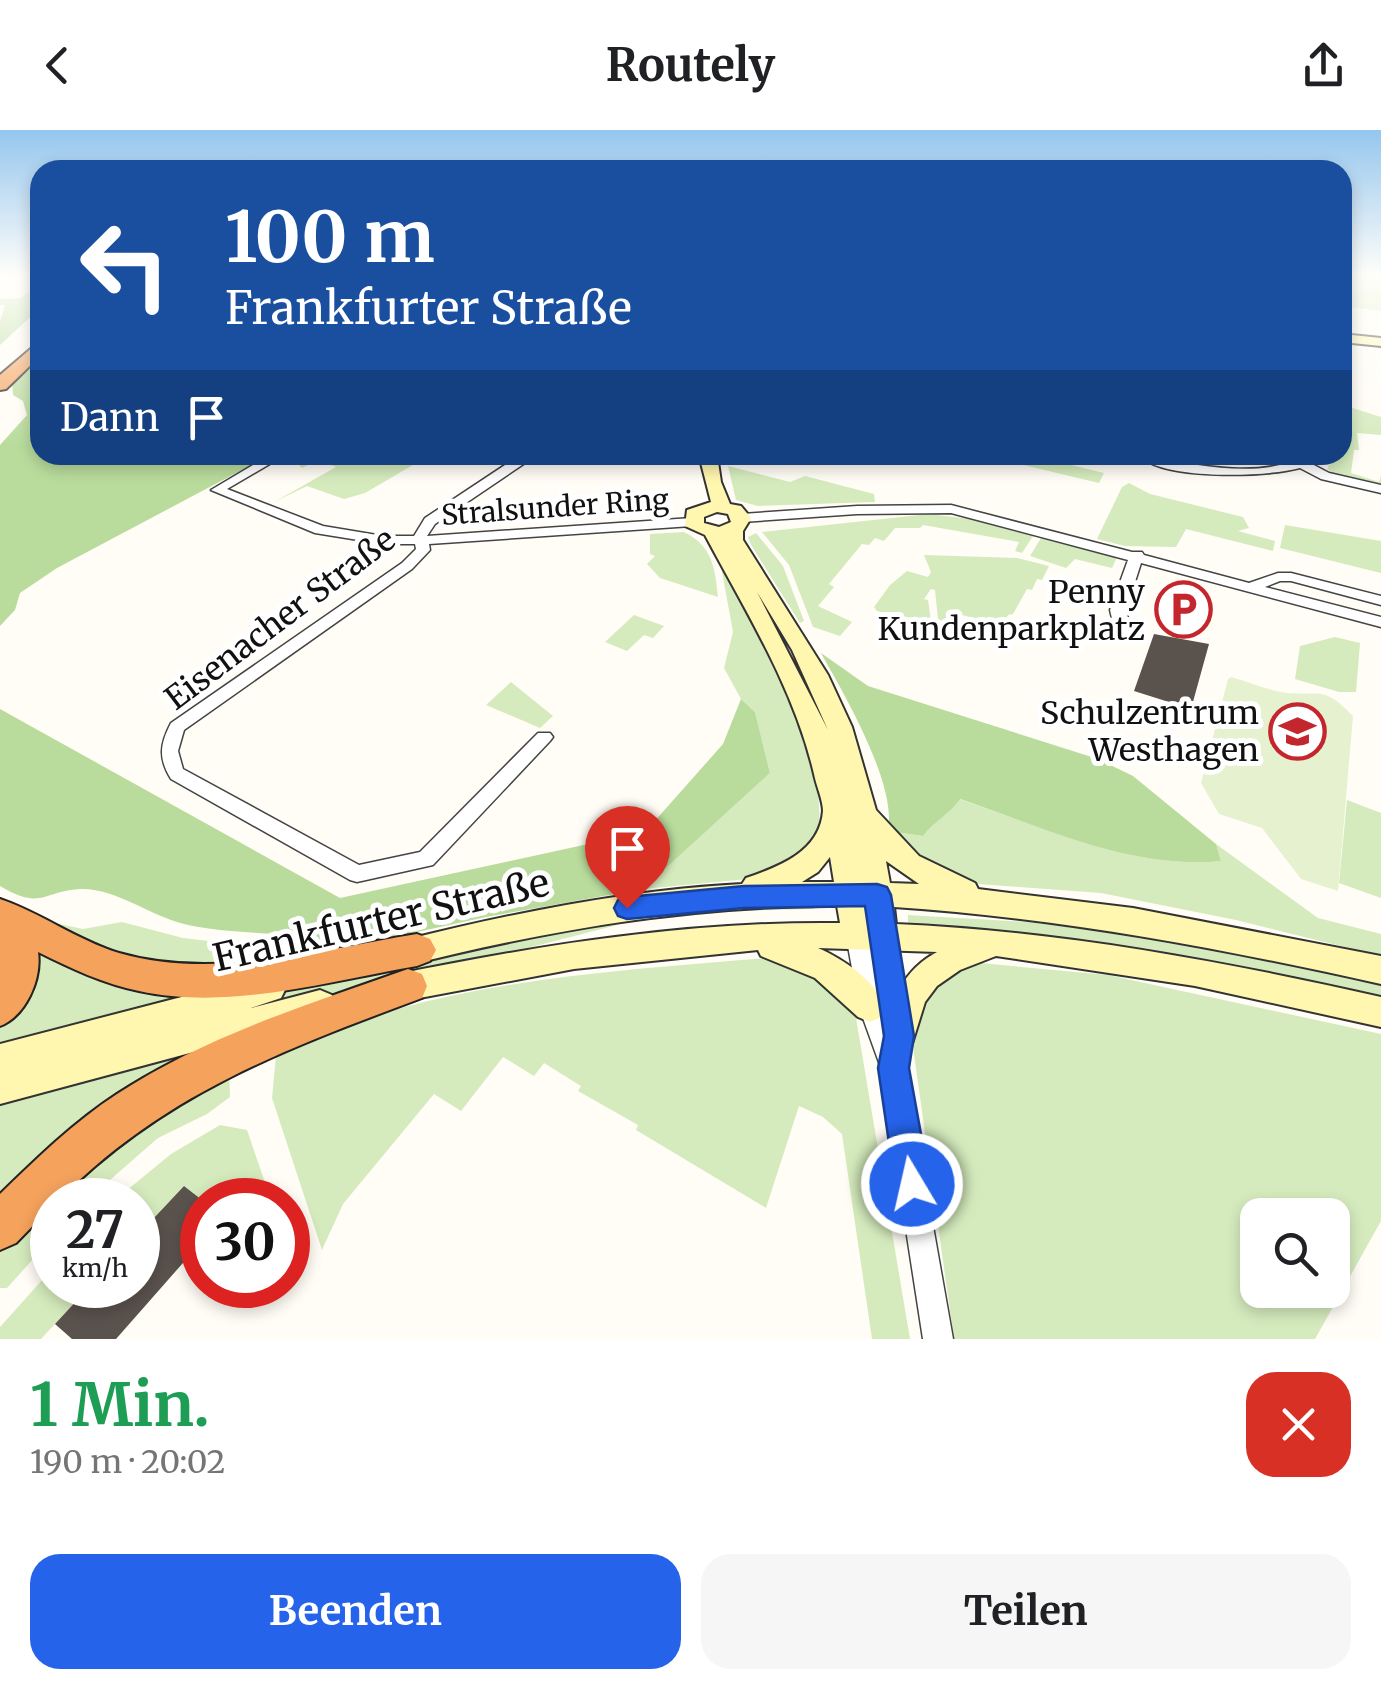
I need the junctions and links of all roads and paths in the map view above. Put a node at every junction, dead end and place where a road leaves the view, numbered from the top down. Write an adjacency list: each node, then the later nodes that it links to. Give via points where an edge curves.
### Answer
1 (30, 339): 5 (highway)
2 (1352, 342): 3 (street)
3 (1381, 344)
4 (30, 356): 6 (highway)
5 (0, 367)
6 (0, 385)
7 (262, 465): 16 (street, Stralsunder Ring, via 218,490 320,530)
8 (514, 465): 16 (street, Stralsunder Ring, via 430,521)
9 (701, 465): 15 (street)
10 (710, 465): 15 (street)
11 (1178, 465): 12 (street, via 1235,472)
12 (1286, 465)
13 (1304, 465): 14 (street)
14 (1381, 489)
15 (718, 520): 16 (street, Stralsunder Ring); 17 (street, Stralsunder Ring, via 951,510); 23 (street, via 819,684 847,748)
16 (422, 542): 22 (street, Eisenacher Straße, via 423,550 407,566 178,728 168,761 177,774 357,874 426,859)
17 (1137, 555): 18 (street, Stralsunder Ring); 21 (street, via 1118,610)
18 (1251, 587): 19 (street, via 1290,578); 20 (street, Stralsunder Ring)
19 (1381, 602)
20 (1381, 622)
21 (1122, 627)
22 (544, 737)
23 (850, 811): 24 (street); 25 (street, via 808,867); 26 (street, via 919,873)
24 (864, 895): 25 (street, Frankfurter Straße); 26 (street, Frankfurter Straße); 28 (street)
25 (715, 898): 31 (street, Frankfurter Straße, via 627,908)
26 (998, 902): 32 (street, Frankfurter Straße, via 1234,937)
27 (0, 917): 31 (highway, via 142,976 186,980); 34 (highway, via 23,962)
28 (870, 936): 29 (street, Frankfurter Straße); 30 (street, Frankfurter Straße); 33 (street); 36 (street)
29 (738, 939): 31 (street, Frankfurter Straße); 33 (street, via 821,961)
30 (997, 943): 35 (street, Frankfurter Straße, via 1198,972); 36 (street, via 924,974)
31 (412, 968): 37 (street, Frankfurter Straße); 39 (street, Frankfurter Straße, via 273,1015); 40 (highway, via 168,1087 96,1136)
32 (1381, 970)
33 (870, 1007): 38 (street)
34 (0, 1008)
35 (1381, 1012)
36 (899, 1036): 38 (street)
37 (0, 1060)
38 (894, 1068): 41 (street)
39 (0, 1087)
40 (0, 1227)
41 (938, 1339)

